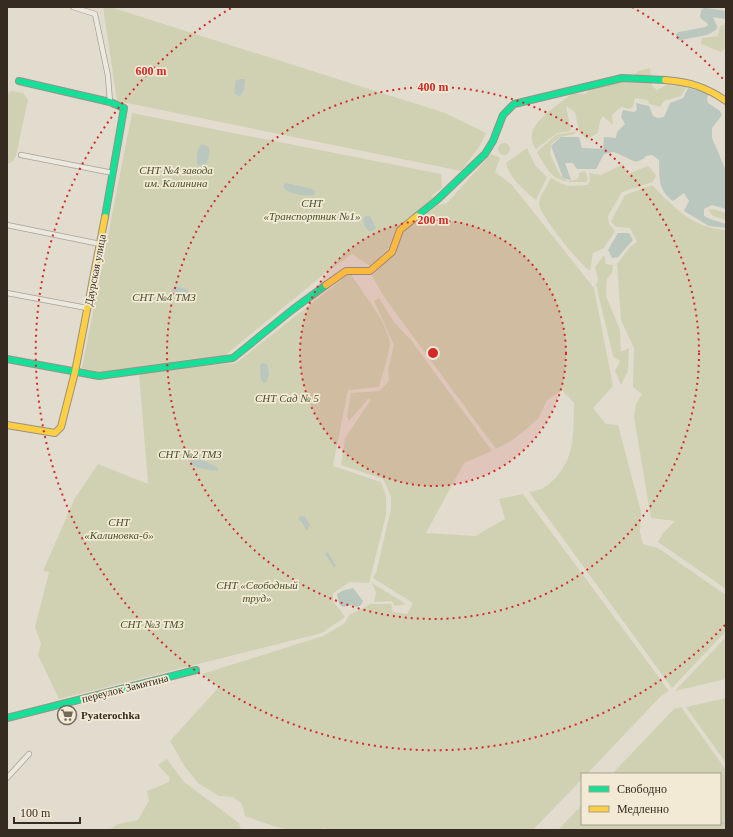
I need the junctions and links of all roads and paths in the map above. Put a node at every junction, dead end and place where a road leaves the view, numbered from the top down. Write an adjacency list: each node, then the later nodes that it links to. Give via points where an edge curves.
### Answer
1 (73, 7): 4 (street, via 95,14 108,76)
2 (20, 81): 4 (street)
3 (726, 101): 12 (street, via 709,90 678,81 622,78 514,104 502,114 493,141 485,154 437,200 400,230 388,256 370,271 346,271 292,310 233,358 99,376)
4 (110, 102): 6 (street, Даурская улица, via 124,108)
5 (21, 155): 6 (street)
6 (114, 173): 8 (street, Даурская улица)
7 (7, 225): 8 (street)
8 (100, 244): 10 (street, Даурская улица)
9 (7, 293): 10 (street)
10 (88, 308): 12 (street, Даурская улица)
11 (7, 358): 12 (street)
12 (75, 372): 13 (street, Даурская улица, via 55,433)
13 (7, 425)
14 (196, 670): 15 (street, переулок Замятина)
15 (7, 718)
16 (29, 754): 17 (street)
17 (7, 778)

